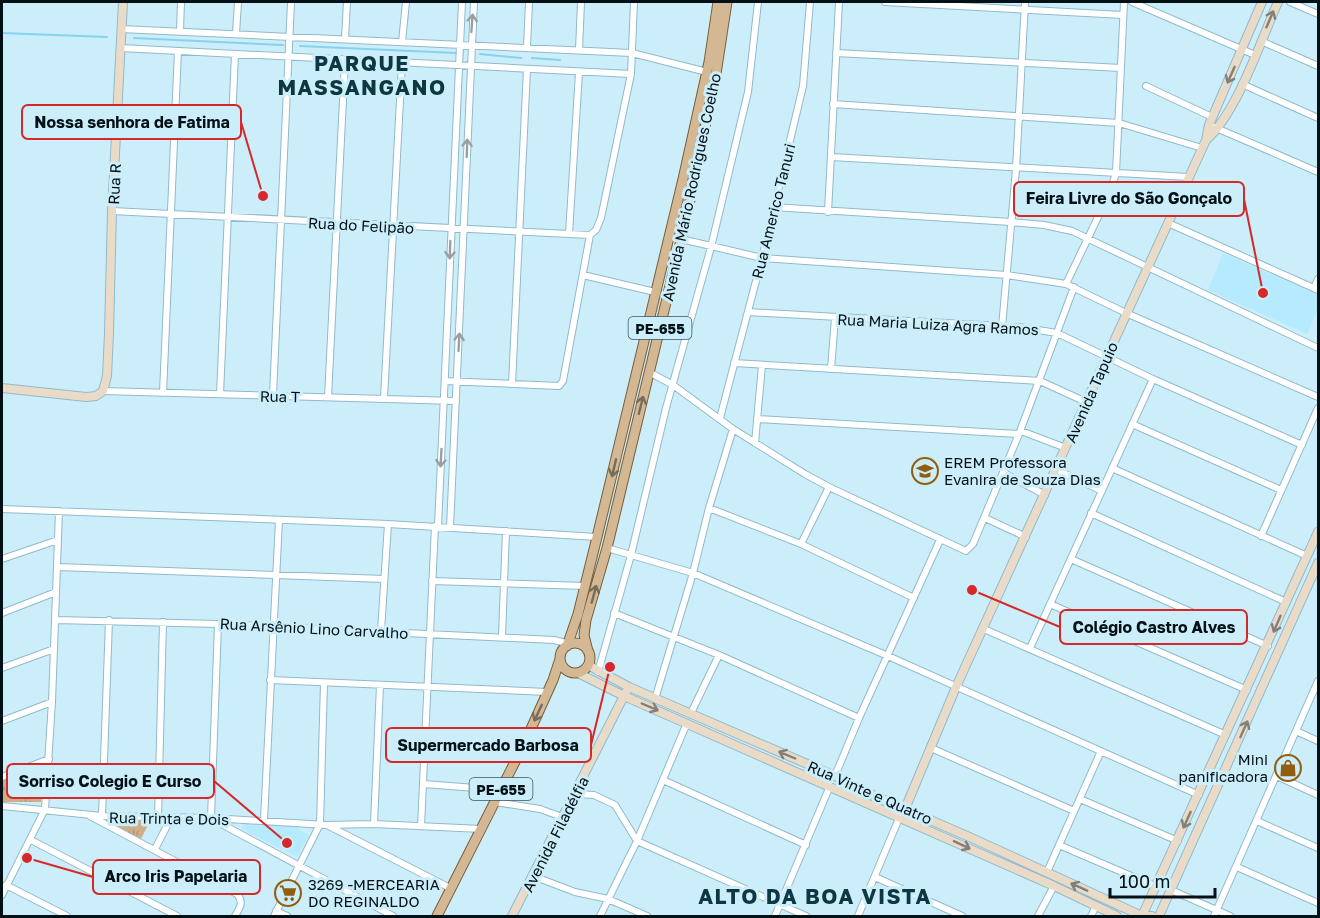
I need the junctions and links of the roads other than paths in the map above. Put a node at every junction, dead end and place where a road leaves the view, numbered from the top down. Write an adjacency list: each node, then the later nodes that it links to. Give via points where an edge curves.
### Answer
1 (123, 2): 27 (street, Rua R)
2 (181, 2): 28 (street)
3 (238, 2): 29 (street)
4 (291, 2): 30 (street)
5 (347, 2): 31 (street)
6 (406, 2): 33 (street)
7 (462, 2): 34 (street)
8 (474, 2): 35 (street, one-way to 8)
9 (529, 2): 37 (street)
10 (581, 2): 40 (street)
11 (634, 2): 41 (street)
12 (718, 2): 55 (main road, Avenida Mário Rodrigues Coelho / PE-655)
13 (727, 2): 87 (main road, Avenida Mário Rodrigues Coelho / PE-655, via 716,75)
14 (758, 2): 88 (street, via 748,92)
15 (810, 2): 71 (street, Rua Americo Tanuri, via 803,86)
16 (839, 2): 42 (street)
17 (885, 2): 24 (street)
18 (1025, 2): 24 (street)
19 (1125, 2): 26 (street)
20 (1132, 2): 38 (street)
21 (1262, 2): 38 (street, Avenida Tapuio)
22 (1278, 2): 32 (street, Avenida Tapuio, one-way to 22)
23 (1290, 2): 25 (street)
24 (1025, 10): 26 (street); 48 (street)
25 (1318, 14)
26 (1123, 15): 52 (street)
27 (122, 29): 28 (street); 36 (street, Rua R)
28 (180, 32): 29 (street)
29 (236, 34): 30 (street)
30 (290, 37): 31 (street); 45 (street)
31 (345, 39): 33 (street)
32 (1261, 41): 44 (street, Avenida Tapuio); 51 (street)
33 (402, 42): 34 (street)
34 (459, 45): 35 (street); 49 (street)
35 (471, 45): 37 (street); 50 (street)
36 (121, 48): 39 (street); 72 (street, Rua R)
37 (527, 48): 40 (street)
38 (1242, 50): 44 (street); 62 (street, Avenida Tapuio, one-way to 62)
39 (178, 51): 43 (street); 74 (street)
40 (579, 51): 41 (street)
41 (632, 53): 55 (street); 56 (street)
42 (836, 53): 48 (street); 59 (street)
43 (235, 54): 45 (street); 75 (street)
44 (1255, 56): 57 (street, Avenida Tapuio)
45 (288, 57): 46 (street); 76 (street)
46 (345, 60): 47 (street); 79 (street)
47 (402, 63): 49 (street); 80 (street)
48 (1021, 63): 52 (street); 60 (street)
49 (458, 66): 50 (street); 81 (street)
50 (470, 66): 53 (street); 82 (street, one-way to 50)
51 (1318, 66)
52 (1121, 68): 63 (street)
53 (527, 69): 54 (street); 83 (street)
54 (579, 72): 56 (street); 84 (street)
55 (707, 72): 97 (main road, Avenida Mário Rodrigues Coelho / PE-655)
56 (631, 74): 85 (street, via 601,218)
57 (1242, 84): 61 (street); 64 (street, Avenida Tapuio)
58 (1146, 86): 62 (street)
59 (833, 104): 60 (street); 66 (street)
60 (1018, 116): 63 (street); 67 (street)
61 (1318, 118)
62 (1211, 121): 64 (street); 65 (street, Avenida Tapuio)
63 (1119, 123): 65 (street); 69 (street)
64 (1219, 129): 65 (street, Avenida Tapuio); 68 (street)
65 (1204, 144): 70 (street, Avenida Tapuio)
66 (831, 157): 67 (street); 73 (street)
67 (1016, 169): 69 (street); 77 (street)
68 (1318, 172)
69 (1116, 173): 70 (street); 86 (street)
70 (1189, 177): 78 (street, Avenida Tapuio)
71 (773, 207): 73 (street); 89 (street, Rua Americo Tanuri)
72 (112, 211): 74 (street, Rua do Felipão); 116 (street, Rua R)
73 (828, 212): 77 (street)
74 (171, 215): 75 (street, Rua do Felipão); 117 (street)
75 (228, 218): 76 (street, Rua do Felipão); 118 (street)
76 (281, 221): 79 (street, Rua do Felipão); 119 (street)
77 (1011, 222): 86 (street, via 1054,227); 92 (street)
78 (1168, 223): 90 (street, Avenida Tapuio); 96 (street)
79 (337, 224): 80 (street, Rua do Felipão); 120 (street)
80 (393, 226): 81 (street, Rua do Felipão); 122 (street)
81 (451, 229): 82 (street, Rua do Felipão); 110 (street, one-way to 110)
82 (464, 230): 83 (street, Rua do Felipão); 112 (street, one-way to 82)
83 (519, 232): 84 (street, Rua do Felipão); 113 (street)
84 (569, 234): 85 (street, Rua do Felipão)
85 (590, 235): 91 (street)
86 (1088, 237): 90 (street); 94 (street)
87 (681, 239): 88 (street); 108 (main road, Avenida Mário Rodrigues Coelho / PE-655)
88 (711, 247): 89 (street); 114 (street)
89 (762, 258): 92 (street); 98 (street, Rua Americo Tanuri)
90 (1148, 267): 99 (street, Avenida Tapuio); 103 (street)
91 (583, 275): 97 (street); 113 (street, via 563,381 553,387)
92 (1007, 275): 94 (street); 101 (street)
93 (1318, 279): 96 (street)
94 (1066, 284): 95 (street)
95 (1074, 287): 99 (street); 102 (street)
96 (1316, 289)
97 (656, 292): 154 (main road, Avenida Mário Rodrigues Coelho / PE-655, one-way to 154)
98 (748, 312): 100 (street, Rua Maria Luiza Agra Ramos); 105 (street, Rua Americo Tanuri)
99 (1126, 313): 104 (street, Avenida Tapuio); 121 (street)
100 (835, 318): 101 (street, Rua Maria Luiza Agra Ramos); 107 (street)
101 (1002, 327): 102 (street, Rua Maria Luiza Agra Ramos)
102 (1057, 333): 104 (street, Rua Maria Luiza Agra Ramos); 111 (street)
103 (1318, 348)
104 (1107, 356): 109 (street, Rua Maria Luiza Agra Ramos); 125 (street, Avenida Tapuio)
105 (734, 363): 106 (street); 127 (street, Rua Americo Tanuri)
106 (762, 365): 107 (street); 128 (street)
107 (831, 369): 111 (street)
108 (649, 372): 114 (street); 159 (main road, Avenida Mário Rodrigues Coelho / PE-655, one-way to 108)
109 (1153, 379): 129 (street); 133 (street, Rua Maria Luiza Agra Ramos)
110 (445, 381): 112 (street); 123 (street)
111 (1040, 381): 125 (street); 131 (street)
112 (457, 382): 113 (street); 124 (street)
113 (512, 384)
114 (673, 385): 127 (street); 160 (street)
115 (2, 388): 116 (street, Rua T, via 86,397)
116 (103, 391): 117 (street, Rua T)
117 (163, 393): 118 (street, Rua T)
118 (220, 394): 119 (street, Rua T)
119 (273, 396): 120 (street, Rua T)
120 (328, 397): 122 (street, Rua T)
121 (1318, 397)
122 (384, 398): 123 (street, Rua T)
123 (444, 400): 124 (street, Rua T); 149 (street, one-way to 149)
124 (456, 401): 150 (street)
125 (1086, 402): 134 (street, Avenida Tapuio)
126 (1318, 408): 133 (street)
127 (720, 418): 130 (street)
128 (757, 419): 131 (street); 132 (street)
129 (1132, 424): 135 (street); 139 (street)
130 (733, 429): 132 (street); 142 (street)
131 (1020, 433): 134 (street); 137 (street)
132 (755, 442): 138 (street)
133 (1302, 445): 139 (street)
134 (1066, 448): 136 (street, Avenida Tapuio)
135 (1112, 468): 140 (street); 153 (street)
136 (1057, 470): 140 (street); 141 (street, Avenida Tapuio)
137 (1004, 473): 141 (street); 146 (street)
138 (829, 487): 157 (street); 158 (street)
139 (1281, 490): 153 (street)
140 (1102, 491): 145 (street)
141 (1045, 495): 155 (street, Avenida Tapuio)
142 (709, 508): 158 (street); 166 (street)
143 (2, 509): 144 (street)
144 (59, 511): 147 (street); 156 (street)
145 (1091, 513): 163 (street); 174 (street)
146 (985, 518): 155 (street); 157 (street, via 964,552)
147 (279, 520): 148 (street); 167 (street)
148 (388, 524): 149 (street); 168 (street)
149 (436, 526): 150 (street); 169 (street)
150 (450, 527): 151 (street)
151 (506, 531): 154 (street); 170 (street)
152 (1318, 532): 161 (street)
153 (1260, 536): 161 (street)
154 (597, 537): 171 (main road, Avenida Mário Rodrigues Coelho / PE-655)
155 (1026, 537): 183 (street, Avenida Tapuio)
156 (58, 540): 162 (street); 165 (street)
157 (940, 540): 173 (street)
158 (801, 544): 173 (street)
159 (607, 548): 160 (street); 192 (main road, Avenida Mário Rodrigues Coelho / PE-655, one-way to 159, via 585,629)
160 (631, 555): 166 (street); 177 (street)
161 (1307, 556): 174 (street)
162 (2, 559)
163 (1071, 559): 175 (street); 189 (street)
164 (1318, 563): 269 (street, one-way to 164)
165 (58, 567): 167 (street); 172 (street)
166 (693, 573): 187 (street); 194 (street)
167 (277, 574): 168 (street); 182 (street)
168 (384, 579): 184 (street)
169 (432, 581): 170 (street); 185 (street)
170 (504, 584): 171 (street); 186 (street)
171 (585, 586): 188 (main road, Avenida Mário Rodrigues Coelho / PE-655)
172 (57, 592): 176 (street); 178 (street)
173 (914, 598): 194 (street)
174 (1286, 602): 189 (street, one-way to 189)
175 (1050, 603): 190 (street); 207 (street)
176 (2, 613)
177 (614, 613): 187 (street); 198 (street)
178 (56, 620): 179 (street, Rua Arsênio Lino Carvalho); 191 (street)
179 (110, 620): 180 (street, Rua Arsênio Lino Carvalho); 241 (street)
180 (163, 622): 181 (street, Rua Arsênio Lino Carvalho); 242 (street)
181 (218, 624): 182 (street, Rua Arsênio Lino Carvalho); 245 (street)
182 (274, 627): 184 (street, Rua Arsênio Lino Carvalho); 200 (street)
183 (984, 629): 190 (street); 206 (street, Avenida Tapuio)
184 (381, 631): 185 (street, Rua Arsênio Lino Carvalho)
185 (430, 635): 186 (street, Rua Arsênio Lino Carvalho); 204 (street)
186 (502, 636): 188 (street, Rua Arsênio Lino Carvalho)
187 (673, 637): 193 (street); 210 (street)
188 (569, 644): 192 (main road); 195 (main road, PE-655)
189 (1268, 646): 207 (street)
190 (1029, 648): 217 (street)
191 (54, 649): 197 (street); 211 (street)
192 (588, 651): 196 (main road, PE-655)
193 (719, 655): 212 (street); 213 (street)
194 (888, 656): 206 (street); 213 (street)
195 (560, 659): 199 (main road, via 564,669); 208 (main road, PE-655)
196 (588, 665): 198 (street, Rua Vinte e Quatro); 199 (main road)
197 (2, 668)
198 (598, 672): 205 (street, Rua Vinte e Quatro)
199 (578, 673): 209 (street, Rua Vinte e Quatro)
200 (270, 680): 201 (street); 247 (street)
201 (324, 683): 202 (street); 249 (street)
202 (380, 685): 204 (street); 250 (street)
203 (1318, 685): 216 (street)
204 (428, 686): 208 (street); 218 (street)
205 (628, 687): 209 (street, Avenida Filadélfia); 210 (street, Rua Vinte e Quatro)
206 (956, 687): 221 (street, Avenida Tapuio); 222 (street)
207 (1247, 690): 217 (street)
208 (548, 692): 220 (main road, PE-655, one-way to 220)
209 (624, 696): 215 (street, Rua Vinte e Quatro, one-way to 215); 231 (street, Avenida Filadélfia)
210 (654, 699): 212 (street, Rua Vinte e Quatro)
211 (52, 702): 214 (street); 223 (street)
212 (691, 713): 224 (street, Rua Vinte e Quatro, one-way to 212)
213 (859, 718): 224 (street)
214 (2, 721)
215 (687, 723): 227 (street); 229 (street, Rua Vinte e Quatro)
216 (1296, 731): 219 (street); 225 (street)
217 (1226, 735): 232 (street)
218 (426, 736): 220 (street); 228 (street)
219 (1318, 741)
220 (525, 742): 230 (main road, PE-655)
221 (931, 748): 238 (street); 240 (street, Avenida Tapuio)
222 (1101, 751): 232 (street); 234 (street)
223 (49, 759): 226 (street); 237 (street)
224 (835, 776): 240 (street, Rua Vinte e Quatro)
225 (1277, 776): 233 (street); 248 (street)
226 (2, 777)
227 (663, 780): 254 (street); 256 (street)
228 (424, 784): 230 (street); 251 (street)
229 (830, 786): 240 (street, Rua Vinte e Quatro); 256 (street)
230 (501, 790): 235 (main road, PE-655)
231 (576, 794): 243 (street, Avenida Filadélfia); 254 (street, via 594,795 615,805)
232 (1198, 795): 255 (street, one-way to 255)
233 (1318, 795)
234 (1080, 799): 238 (street); 255 (street)
235 (495, 802): 243 (street, via 540,809); 252 (main road, PE-655)
236 (2, 806): 237 (street, Rua Trinta e Dois)
237 (45, 809): 239 (street, Rua Trinta e Dois); 253 (street)
238 (1074, 811): 257 (street)
239 (85, 813): 241 (street, Rua Trinta e Dois); 259 (street)
240 (902, 813): 246 (street, Rua Vinte e Quatro); 264 (street, Avenida Tapuio)
241 (102, 816): 242 (street, Rua Trinta e Dois)
242 (158, 817): 244 (street, Rua Trinta e Dois)
243 (562, 817): 263 (street, Avenida Filadélfia)
244 (171, 818): 245 (street, Rua Trinta e Dois); 259 (street)
245 (211, 818): 247 (street, Rua Trinta e Dois); 260 (street)
246 (915, 819): 262 (street, Rua Vinte e Quatro); 265 (street, Rua Vinte e Quatro, one-way to 265)
247 (264, 820): 249 (street, Rua Trinta e Dois)
248 (1257, 821): 258 (street); 261 (street)
249 (323, 824): 250 (street, Rua Trinta e Dois); 260 (street); 267 (street)
250 (374, 824): 251 (street, Rua Trinta e Dois)
251 (421, 826): 252 (street, Rua Trinta e Dois)
252 (482, 829): 267 (main road, PE-655)
253 (31, 840): 268 (street); 279 (street)
254 (637, 841): 270 (street); 273 (street)
255 (1178, 841): 266 (street)
256 (806, 845): 273 (street)
257 (1059, 845): 262 (street); 266 (street)
258 (1318, 848)
259 (155, 849): 280 (street, via 237,894 241,903)
260 (300, 866): 276 (street); 282 (street)
261 (1237, 867): 272 (street); 277 (street)
262 (1047, 872): 271 (street, Rua Vinte e Quatro, one-way to 262)
263 (533, 876): 270 (street); 284 (street, Avenida Filadélfia)
264 (875, 877): 289 (street, Avenida Tapuio); 290 (street)
265 (1054, 886): 274 (street, Rua Vinte e Quatro); 291 (street)
266 (1157, 887): 294 (street)
267 (452, 889): 283 (main road, PE-655)
268 (3, 890): 278 (street)
269 (1171, 890): 277 (street); 296 (street)
270 (608, 899): 285 (street); 286 (street)
271 (1111, 901): 275 (street); 294 (street, Rua Vinte e Quatro)
272 (1318, 903)
273 (780, 905): 287 (street); 288 (street)
274 (1096, 906): 275 (street, Rua Vinte e Quatro); 292 (street)
275 (1106, 911): 293 (street, Rua Vinte e Quatro)
276 (275, 914): 281 (street)
277 (1216, 914): 297 (street)
278 (67, 916)
279 (177, 916)
280 (235, 916)
281 (287, 916)
282 (393, 916)
283 (437, 916)
284 (512, 916)
285 (600, 916)
286 (647, 916)
287 (775, 916)
288 (806, 916)
289 (858, 916)
290 (962, 916)
291 (1038, 916)
292 (1091, 916)
293 (1117, 916)
294 (1142, 916): 295 (street, Rua Vinte e Quatro)
295 (1152, 916)
296 (1159, 916)
297 (1230, 916)

